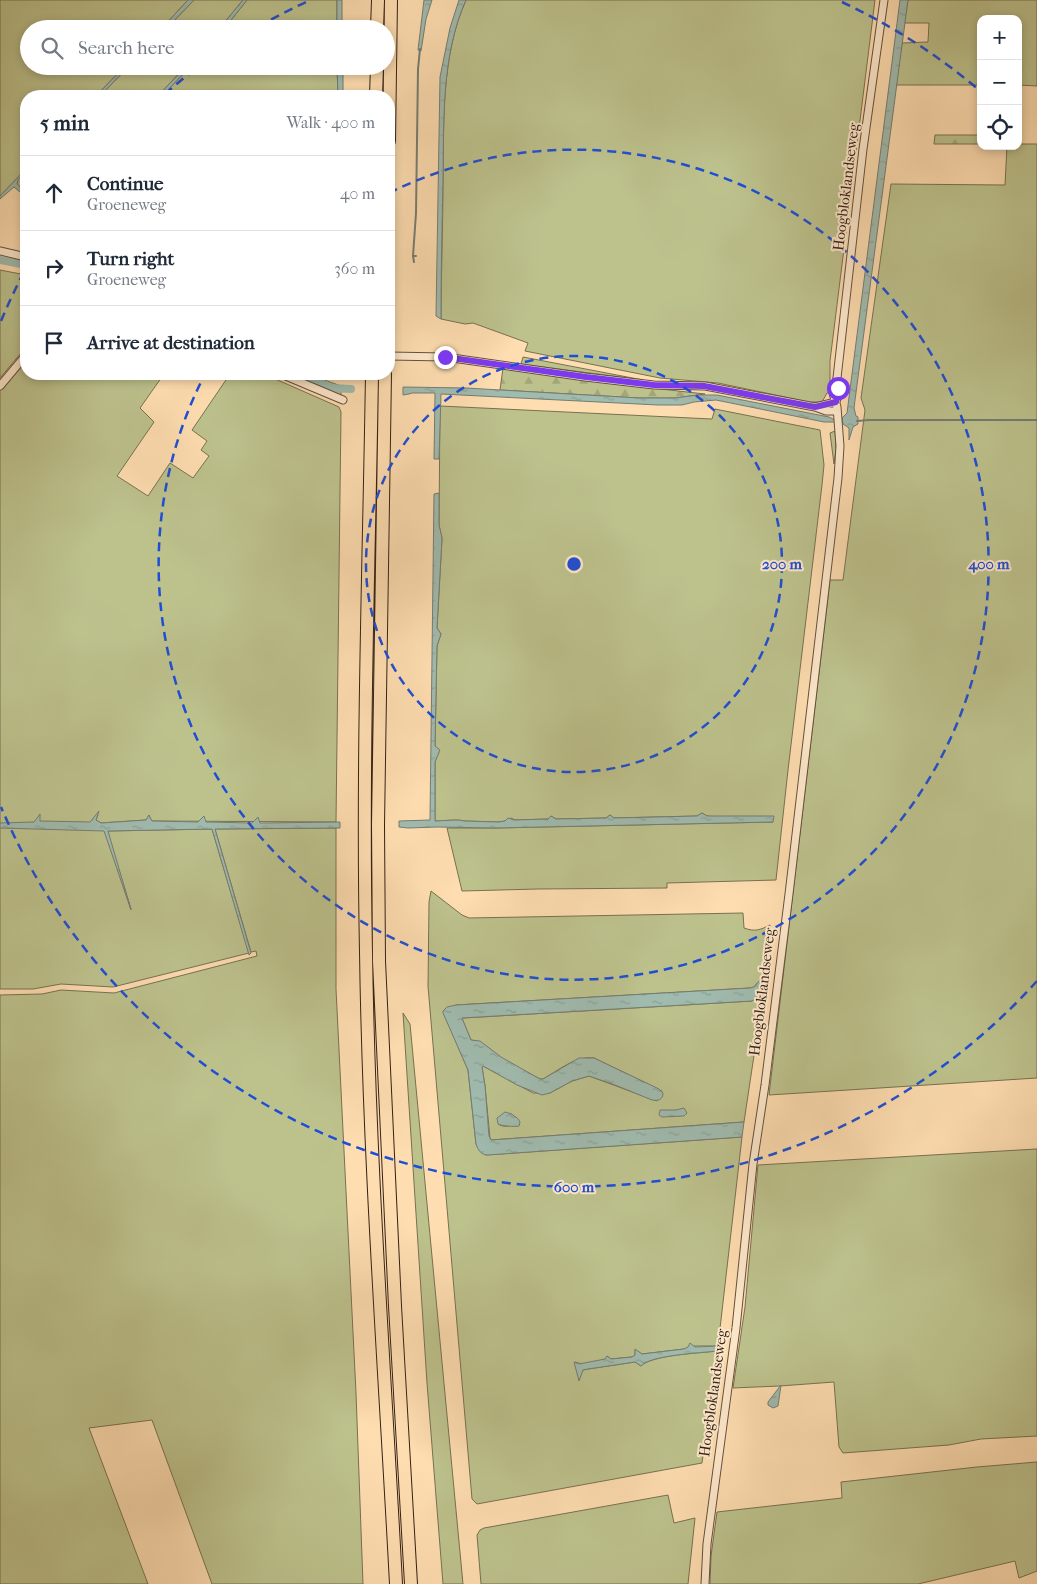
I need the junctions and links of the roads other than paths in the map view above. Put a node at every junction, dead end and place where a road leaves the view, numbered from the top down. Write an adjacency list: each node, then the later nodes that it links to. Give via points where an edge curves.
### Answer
1 (378, 0): 4 (highway)
2 (391, 0): 5 (highway)
3 (884, 0): 19 (street, Hoogbloklandseweg, via 833,393)
4 (377, 20)
5 (391, 20)
6 (377, 75): 8 (highway)
7 (390, 75): 9 (highway)
8 (376, 90)
9 (390, 90)
10 (0, 251): 11 (street)
11 (20, 255)
12 (395, 356): 20 (street, via 445,357 654,385 704,386)
13 (20, 362): 17 (street)
14 (295, 380): 18 (street)
15 (372, 380): 23 (highway, via 365,755 366,952)
16 (385, 380): 22 (highway, via 379,961)
17 (0, 386)
18 (342, 400)
19 (836, 402): 20 (street); 21 (street, Hoogbloklandseweg)
20 (815, 407): 21 (street)
21 (838, 414): 26 (street, Hoogbloklandseweg, via 838,478 707,1544)
22 (405, 1465): 24 (highway); 25 (highway)
23 (396, 1584)
24 (411, 1584)
25 (418, 1584)
26 (705, 1584)

